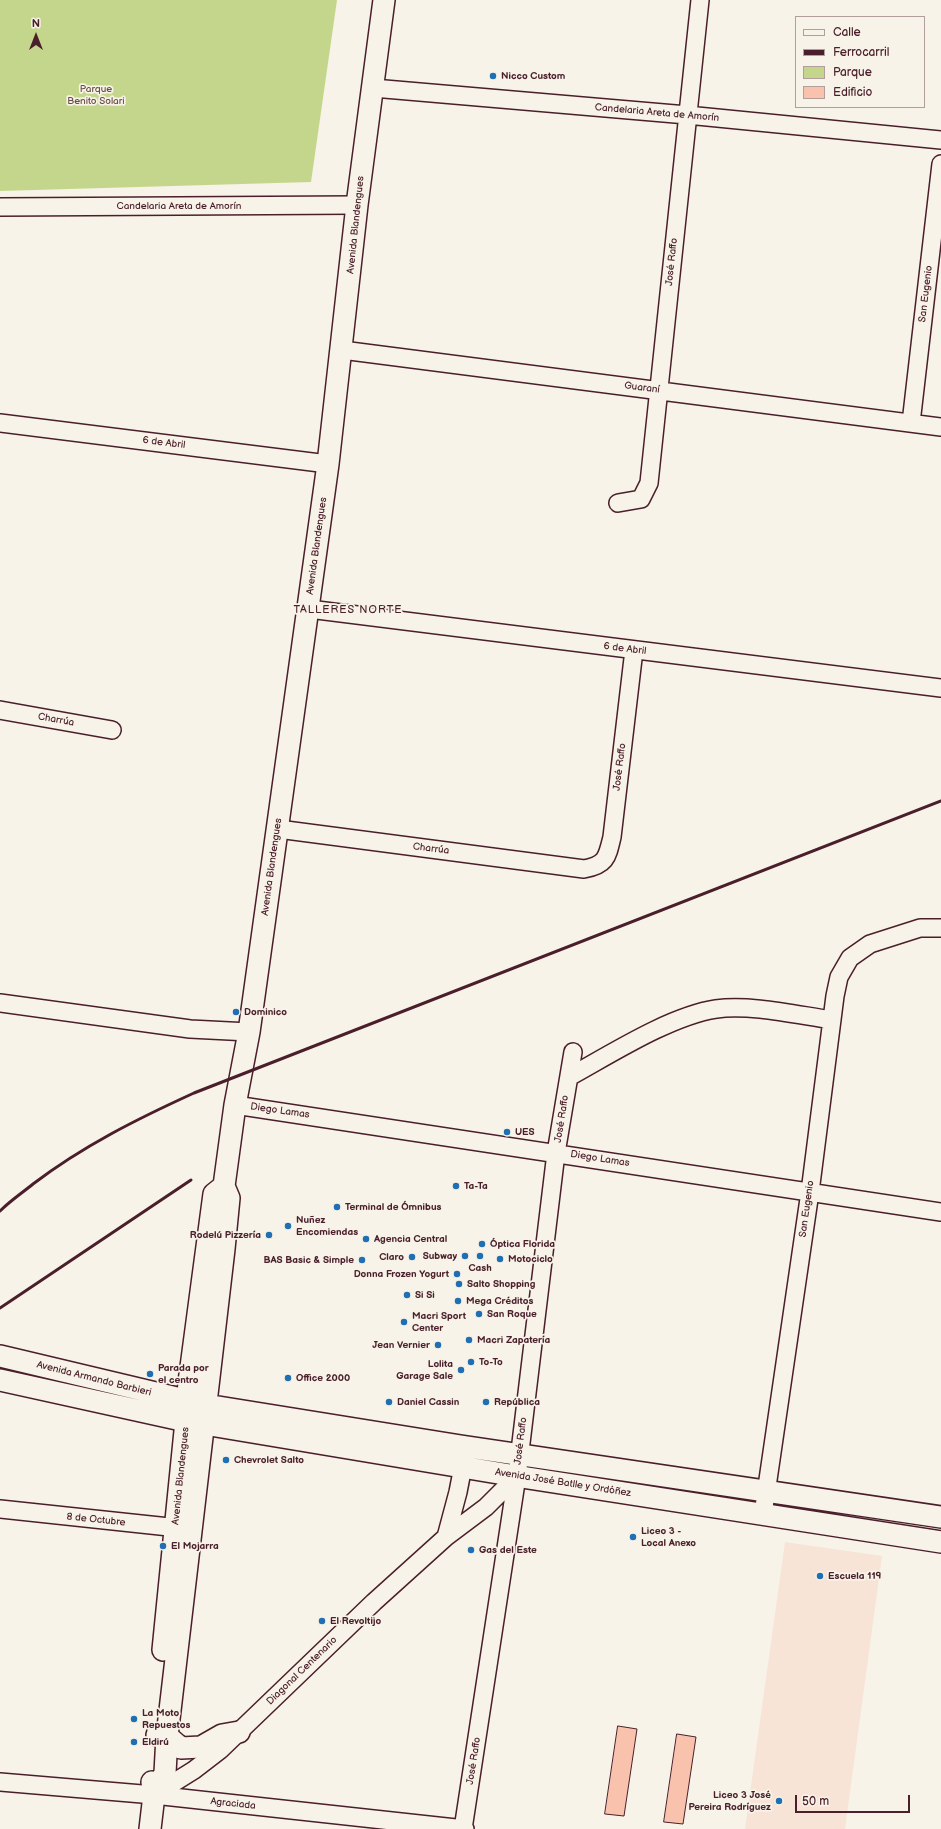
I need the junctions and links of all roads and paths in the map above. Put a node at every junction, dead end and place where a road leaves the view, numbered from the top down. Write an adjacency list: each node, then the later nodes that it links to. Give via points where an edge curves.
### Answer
1 (384, 0): 3 (street, Avenida Blandengues)
2 (700, 0): 4 (street, José Raffo)
3 (373, 88): 4 (street, Candelaria Areta de Amorín); 7 (street, Avenida Blandengues)
4 (687, 115): 5 (street, Candelaria Areta de Amorín); 10 (street, José Raffo)
5 (941, 140)
6 (941, 164): 12 (street, San Eugenio)
7 (357, 205): 8 (street, Candelaria Areta de Amorín); 9 (street, Avenida Blandengues)
8 (0, 207)
9 (342, 350): 10 (street, Guaraní); 14 (street, Avenida Blandengues)
10 (659, 391): 12 (street, Guaraní); 15 (street, José Raffo, via 648,483 641,499)
11 (0, 423): 14 (street, 6 de Abril)
12 (911, 424): 13 (street, Guaraní)
13 (941, 427)
14 (328, 464): 16 (street, Avenida Blandengues)
15 (618, 503)
16 (309, 609): 17 (street, 6 de Abril); 21 (street, Avenida Blandengues)
17 (634, 650): 18 (street, 6 de Abril); 22 (street, José Raffo, via 612,837 604,862 596,867)
18 (941, 688)
19 (0, 710): 20 (street, Charrúa)
20 (112, 730)
21 (278, 830): 22 (street, Charrúa); 26 (street, Avenida Blandengues)
22 (584, 869)
23 (941, 928): 25 (street, San Eugenio, via 920,928 898,934 870,944 850,958 839,977)
24 (0, 1003): 26 (street, via 190,1029)
25 (832, 1020): 28 (street, via 747,1008 716,1009 666,1025); 31 (street, San Eugenio)
26 (249, 1032): 29 (street, Avenida Blandengues)
27 (573, 1052): 28 (street, José Raffo)
28 (569, 1077): 30 (street, José Raffo)
29 (235, 1105): 30 (street, Diego Lamas); 35 (street, Avenida Blandengues, via 224,1186 214,1194 189,1382)
30 (556, 1152): 31 (street, Diego Lamas); 37 (street, José Raffo)
31 (810, 1192): 32 (street, Diego Lamas); 40 (street, San Eugenio)
32 (941, 1212)
33 (0, 1356): 35 (street, Avenida Armando Barbieri)
34 (0, 1380): 35 (street, Avenida Armando Barbieri)
35 (196, 1413): 36 (street, Avenida José Batlle y Ordóñez); 38 (street, Avenida José Batlle y Ordóñez); 44 (street, Avenida Blandengues)
36 (461, 1446): 37 (street, Avenida José Batlle y Ordóñez); 38 (street, via 465,1453)
37 (520, 1455): 39 (street, José Raffo); 40 (street, Avenida José Batlle y Ordóñez)
38 (463, 1467): 39 (street, Avenida José Batlle y Ordóñez); 45 (street)
39 (517, 1476): 42 (street, Avenida José Batlle y Ordóñez); 45 (street, Diagonal Centenario, via 486,1507); 52 (street, José Raffo)
40 (766, 1491): 42 (street, San Eugenio); 43 (street, Avenida José Batlle y Ordóñez)
41 (0, 1509): 44 (street, 8 de Octubre)
42 (763, 1514): 46 (street, Avenida José Batlle y Ordóñez)
43 (941, 1517)
44 (184, 1529): 48 (street, Avenida Blandengues)
45 (446, 1537): 47 (street, Diagonal Centenario, via 374,1602)
46 (941, 1542)
47 (239, 1732): 48 (street, via 222,1735 201,1747 181,1748); 50 (street, Diagonal Centenario, via 199,1766)
48 (161, 1736): 50 (street, Avenida Blandengues, via 165,1773)
49 (0, 1782): 50 (street, Agraciada)
50 (154, 1795): 51 (street, Avenida Blandengues); 52 (street, Agraciada)
51 (150, 1829)
52 (464, 1829)

